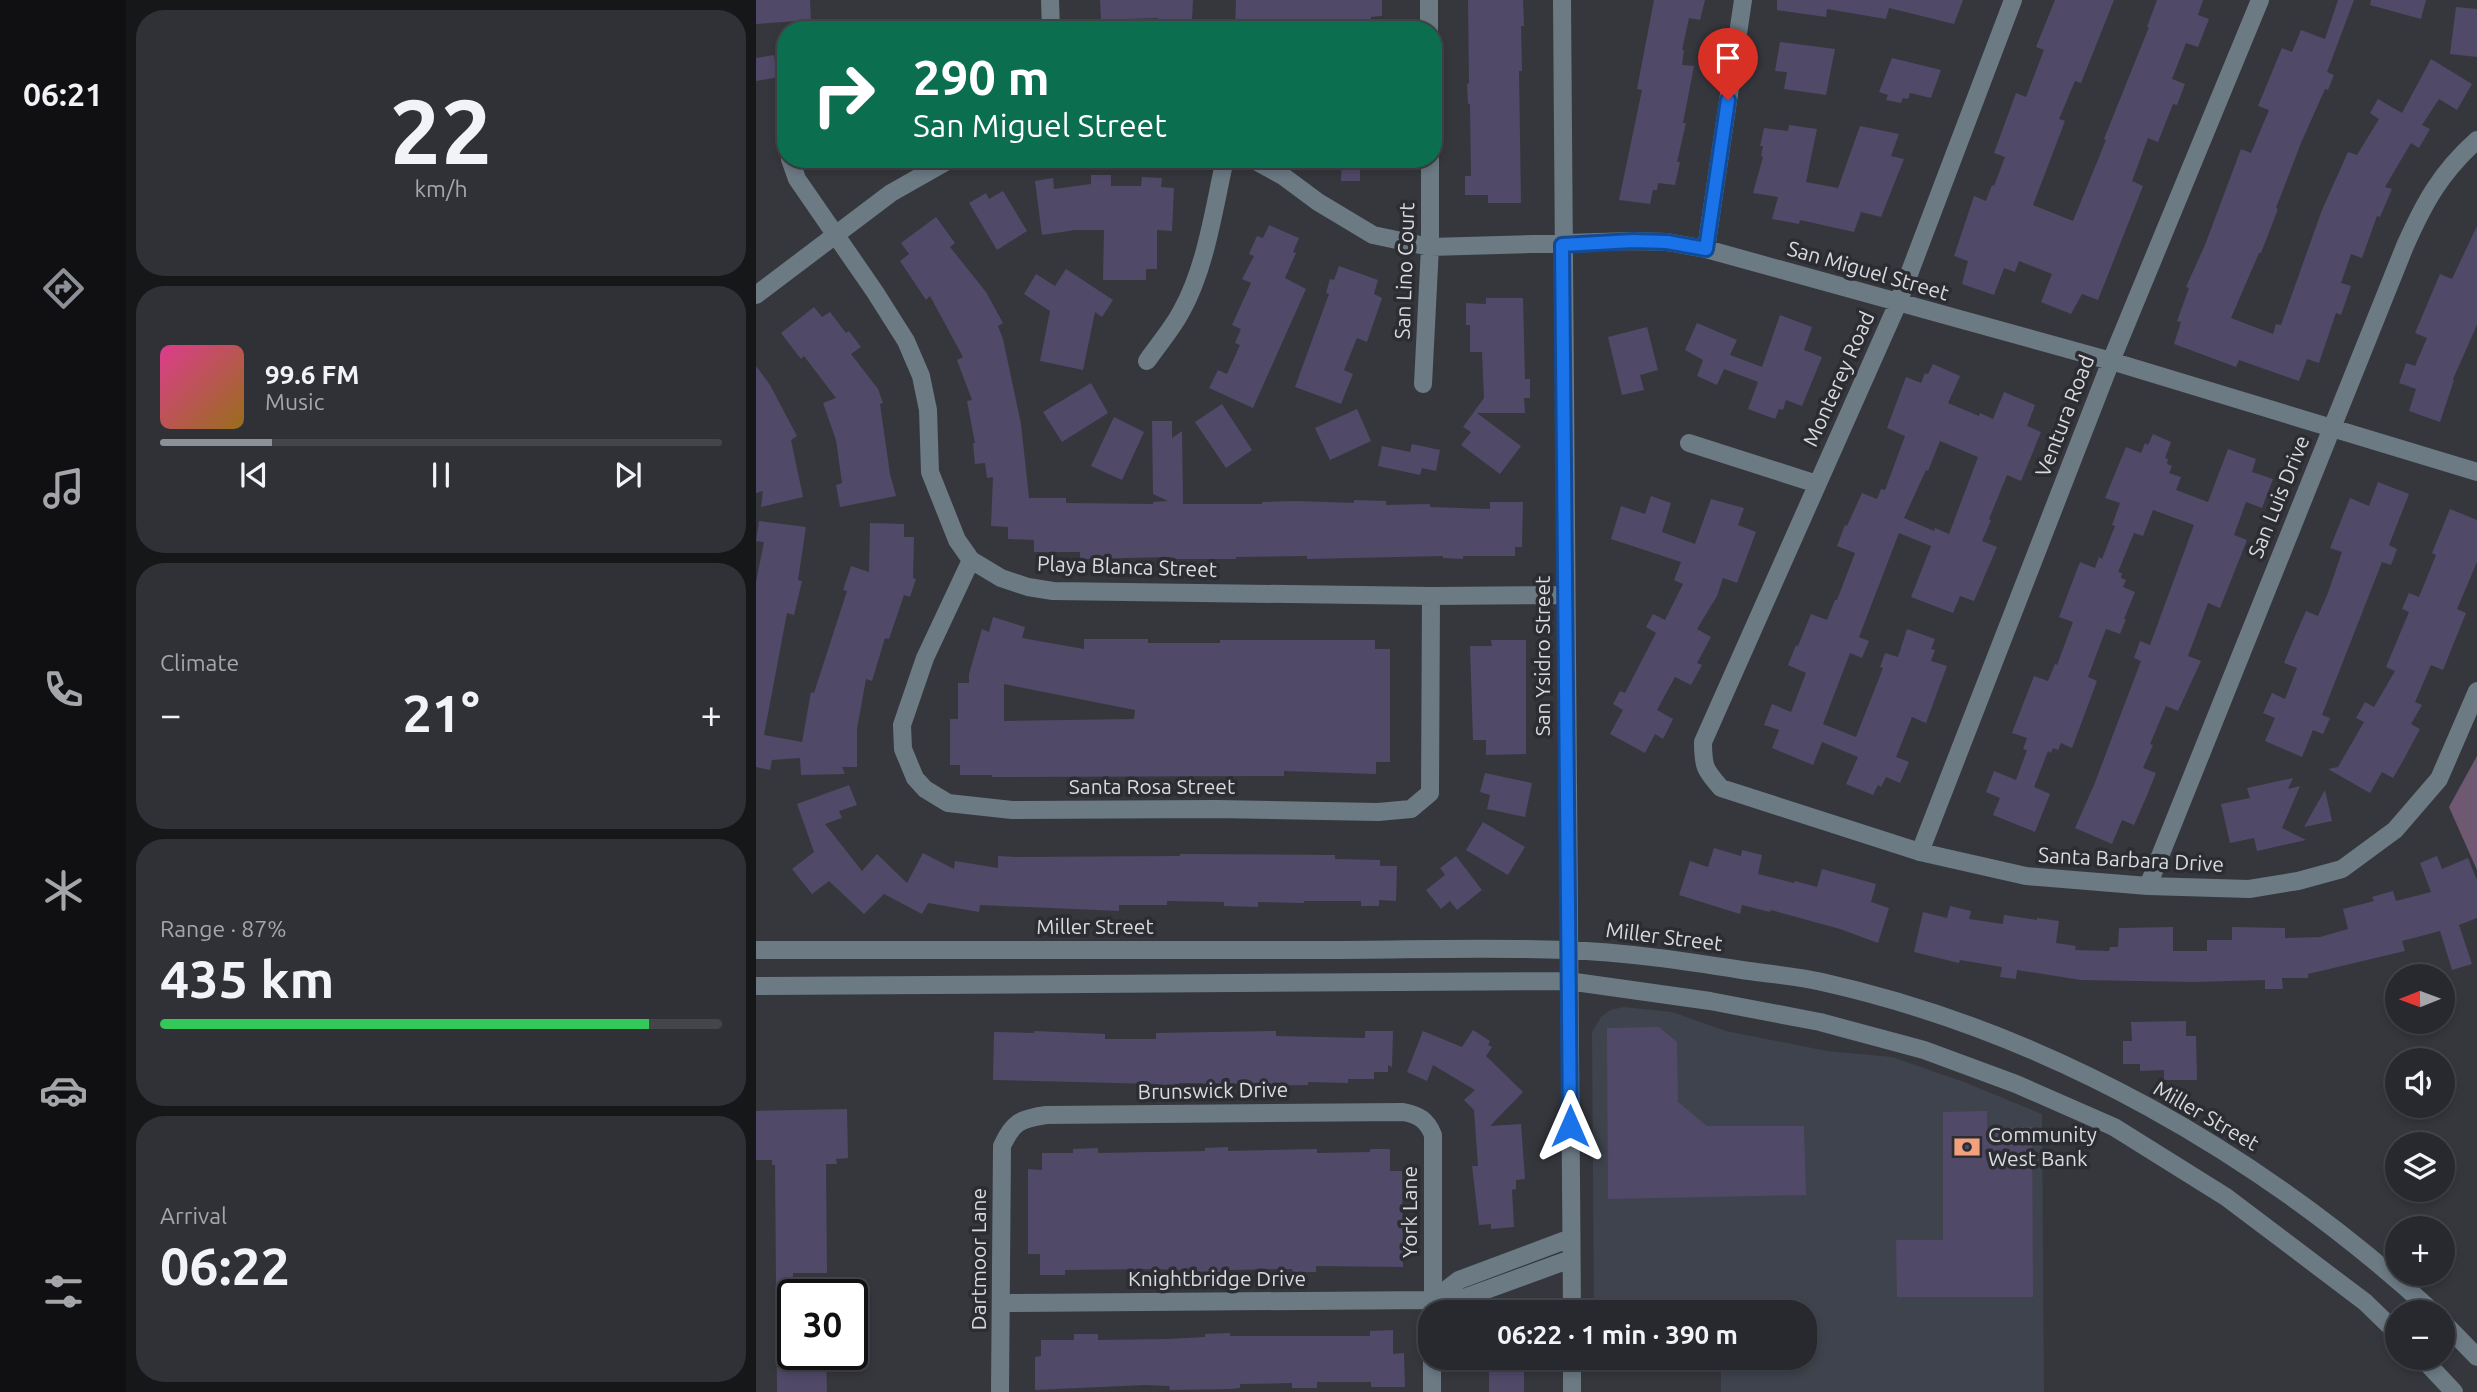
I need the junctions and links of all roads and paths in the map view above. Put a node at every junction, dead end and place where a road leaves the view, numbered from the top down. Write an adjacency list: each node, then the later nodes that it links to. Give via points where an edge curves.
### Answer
1 (1050, 0): 7 (street)
2 (1429, 0): 8 (street)
3 (1562, 0): 16 (street, San Ysidro Street)
4 (1743, 0): 18 (street)
5 (2013, 0): 20 (street, Monterey Road)
6 (2260, 0): 22 (street, Ventura Road)
7 (1051, 21)
8 (1429, 21)
9 (2477, 140): 24 (street, San Luis Drive, via 2426,199)
10 (793, 168): 15 (street, Playa Blanca Street)
11 (935, 168): 15 (street, via 891,193)
12 (1223, 168): 21 (street, via 1195,279 1182,311)
13 (1268, 168): 17 (street, San Miguel Street, via 1373,235)
14 (1430, 168): 17 (street, San Lino Court)
15 (834, 235): 19 (street); 28 (street, Playa Blanca Street, via 900,331 921,376 928,410 930,472 957,540)
16 (1562, 245): 17 (street, San Miguel Street); 18 (street, San Miguel Street, via 1633,241); 29 (street, San Ysidro Street)
17 (1430, 247): 23 (street, San Lino Court)
18 (1706, 249): 20 (street, San Miguel Street)
19 (756, 295)
20 (1898, 303): 22 (street, San Miguel Street); 27 (street, Monterey Road)
21 (1147, 361)
22 (2111, 361): 24 (street, San Miguel Street); 33 (street, Ventura Road)
23 (1423, 384)
24 (2331, 428): 26 (street, San Miguel Street); 34 (street, San Luis Drive)
25 (1689, 443): 27 (street)
26 (2477, 472)
27 (1817, 484): 32 (street, Monterey Road, via 1703,742)
28 (971, 560): 30 (street, Playa Blanca Street, via 1001,578 1053,591); 30 (street, Santa Rosa Street, via 925,658 902,725 903,749 915,778 948,803 1012,810 1411,809 1430,793)
29 (1565, 595): 30 (street, Playa Blanca Street); 36 (street, San Ysidro Street)
30 (1431, 596)
31 (2477, 691): 34 (street, Santa Barbara Drive, via 2440,779 2395,830 2342,869 2249,889)
32 (1707, 772): 33 (street, Santa Barbara Drive, via 1721,788)
33 (1920, 852): 34 (street, Santa Barbara Drive, via 2026,877)
34 (2148, 886)
35 (756, 950): 36 (street, Miller Street)
36 (1568, 950): 37 (street, San Ysidro Street); 47 (street, Miller Street, via 1819,981 1936,1013 2031,1050 2125,1095 2249,1166)
37 (1568, 981): 38 (street); 41 (street, San Ysidro Street); 50 (street, via 1820,1022 1924,1050 2017,1084 2114,1127 2226,1196)
38 (756, 986)
39 (1420, 1117): 40 (street, Brunswick Drive, via 1403,1112 1046,1115 1025,1118); 43 (street, York Lane, via 1433,1135)
40 (1010, 1129): 48 (street, Dartmoor Lane, via 1002,1146)
41 (1571, 1238): 42 (street, San Ysidro Street); 44 (street, via 1459,1280)
42 (1571, 1259): 45 (street, Knightbridge Drive); 46 (street, San Ysidro Street)
43 (1433, 1300)
44 (1439, 1300)
45 (1456, 1300)
46 (1572, 1300)
47 (2420, 1300)
48 (1002, 1303): 49 (street, Knightbridge Drive); 56 (street, Dartmoor Lane)
49 (1418, 1306)
50 (2385, 1321)
51 (2455, 1334): 52 (street)
52 (2477, 1357)
53 (1432, 1370): 57 (street)
54 (1572, 1370): 58 (street)
55 (2433, 1370): 59 (street)
56 (1000, 1392)
57 (1432, 1392)
58 (1572, 1392)
59 (2454, 1392)

